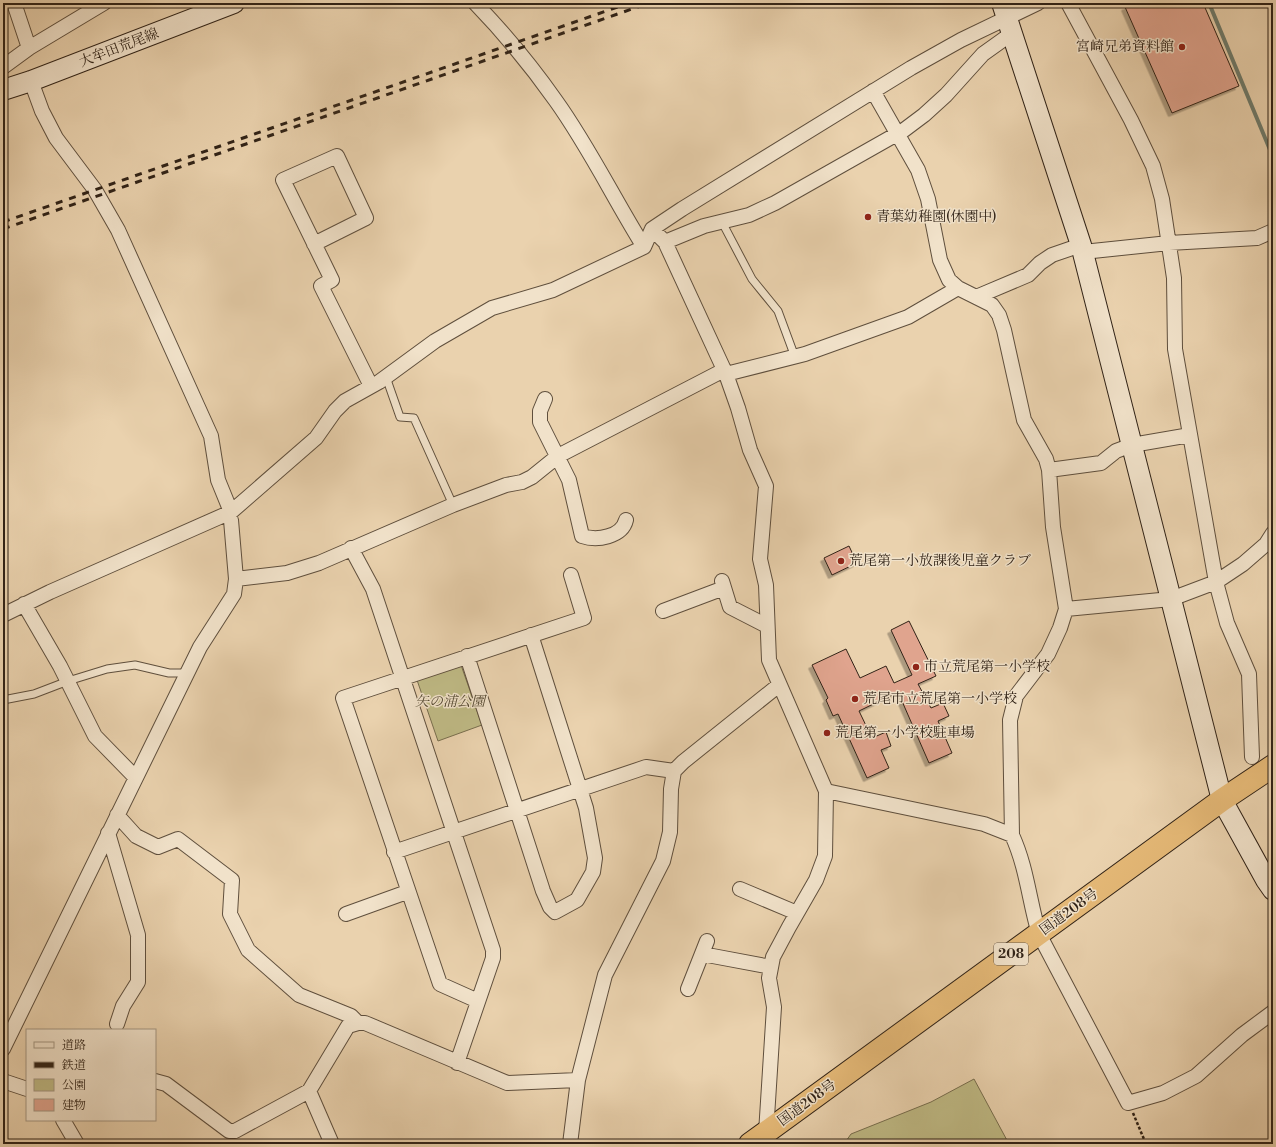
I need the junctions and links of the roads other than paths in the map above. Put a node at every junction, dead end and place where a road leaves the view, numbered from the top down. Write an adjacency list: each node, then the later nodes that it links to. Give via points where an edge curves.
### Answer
1 (14, 3): 8 (street)
2 (104, 3): 8 (street)
3 (234, 3): 10 (street, 大牟田荒尾線)
4 (475, 3): 20 (street, via 504,33 556,101)
5 (1038, 3): 7 (street)
6 (1068, 3): 19 (street, via 1153,166 1162,199)
7 (1006, 19): 12 (street, via 961,40); 13 (street, via 983,54 946,95); 21 (street)
8 (29, 48): 9 (street)
9 (3, 67)
10 (31, 82): 11 (street, 大牟田荒尾線); 34 (street, via 56,138 95,190 118,230 211,436 218,480)
11 (3, 90)
12 (873, 91): 13 (street); 15 (street)
13 (898, 134): 14 (street, via 823,174 776,203 749,215); 22 (street, via 918,170 928,199 940,260 949,280)
14 (722, 222): 17 (street, via 704,226); 24 (lane, via 752,279 778,311)
15 (652, 229): 17 (street); 20 (street)
16 (1273, 231): 19 (street, via 1257,238)
17 (665, 242): 25 (street)
18 (314, 244): 18 (street, via 366,218 338,156 283,180); 27 (street, via 332,280 321,286)
19 (1169, 244): 21 (street); 29 (street, via 1174,278 1175,349)
20 (644, 247): 26 (street, via 553,290 492,308 435,341)
21 (1082, 249): 23 (street, via 1052,255 1040,262 1028,275); 30 (street)
22 (958, 288): 23 (street); 24 (street, via 908,317)
23 (976, 297): 32 (street, via 992,305 999,315 1024,420)
24 (795, 357): 25 (street)
25 (725, 372): 31 (street); 46 (street, via 750,450 766,486 760,559 766,585)
26 (386, 377): 27 (street); 33 (lane, via 400,417 414,418)
27 (371, 386): 34 (street, via 345,401 312,442)
28 (544, 399): 31 (street, via 540,422)
29 (1190, 435): 30 (street); 40 (street)
30 (1132, 445): 32 (street, via 1116,451 1101,463); 41 (street)
31 (558, 456): 33 (street, via 522,482 506,484); 35 (street, via 569,480 582,536 591,539 618,533 625,527)
32 (1050, 470): 43 (street, via 1053,526)
33 (453, 505): 37 (street)
34 (231, 516): 39 (street); 42 (street)
35 (626, 520)
36 (1273, 533): 40 (street, via 1266,544 1243,564)
37 (351, 548): 39 (street, via 287,573); 50 (street, via 373,590)
38 (571, 575): 47 (street, via 584,618)
39 (236, 579): 49 (street, via 234,594 200,647)
40 (1216, 582): 41 (street); 54 (street, via 1227,623 1249,674)
41 (1171, 599): 43 (street); 60 (street)
42 (24, 604): 45 (street); 51 (street)
43 (1066, 609): 65 (street, via 1048,654 1014,702 1010,720)
44 (663, 611): 46 (street, via 723,585 730,607)
45 (3, 615)
46 (767, 626): 52 (street, via 768,660)
47 (531, 636): 48 (street); 58 (street)
48 (467, 656): 50 (street); 61 (street)
49 (187, 673): 51 (lane, via 169,673 135,664 107,669); 57 (street)
50 (402, 678): 63 (street); 66 (street, via 343,698)
51 (68, 681): 53 (lane, via 34,694); 57 (street, via 95,736)
52 (780, 686): 56 (street); 59 (street)
53 (3, 700)
54 (1252, 757)
55 (1273, 766): 60 (highway, 国道208号 / 208)
56 (674, 771): 58 (street, via 646,767); 81 (street, via 670,832 663,861 605,975)
57 (136, 777): 62 (street)
58 (580, 790): 61 (street); 61 (street, via 595,858 593,872 577,900 555,912 543,891)
59 (826, 791): 65 (street, via 984,824); 70 (street, via 825,856 816,880)
60 (1222, 800): 68 (street); 72 (highway, 国道208号 / 208)
61 (517, 811): 63 (street)
62 (117, 815): 64 (street); 77 (street, via 136,836 158,847 178,839 232,880 230,914 248,950 299,995 351,1016)
63 (454, 831): 66 (street); 75 (street, via 493,950 493,958)
64 (108, 833): 78 (street, via 138,935 138,982 123,1006); 79 (street)
65 (1012, 835): 72 (street, via 1026,872)
66 (394, 852): 69 (street)
67 (740, 890): 70 (street)
68 (1273, 890)
69 (408, 892): 71 (street); 75 (street, via 440,984)
70 (797, 913): 73 (street, via 773,957)
71 (346, 914)
72 (1039, 934): 76 (street, via 1128,1103 1163,1093 1196,1076 1242,1035); 87 (highway, 国道208号 / 208)
73 (771, 967): 74 (street, via 704,947); 87 (street, via 769,978 774,1007)
74 (688, 989)
75 (478, 1001): 80 (street)
76 (1273, 1012)
77 (358, 1023): 80 (street, via 366,1023); 85 (street, via 348,1026)
78 (117, 1024)
79 (3, 1049)
80 (457, 1063): 81 (street, via 507,1083)
81 (578, 1080): 90 (street)
82 (3, 1081): 84 (street)
83 (156, 1081): 85 (street, via 166,1084 229,1131 235,1132)
84 (26, 1088)
85 (309, 1091): 89 (street)
86 (67, 1121): 88 (street)
87 (755, 1141)
88 (77, 1144)
89 (332, 1144)
90 (570, 1144)

